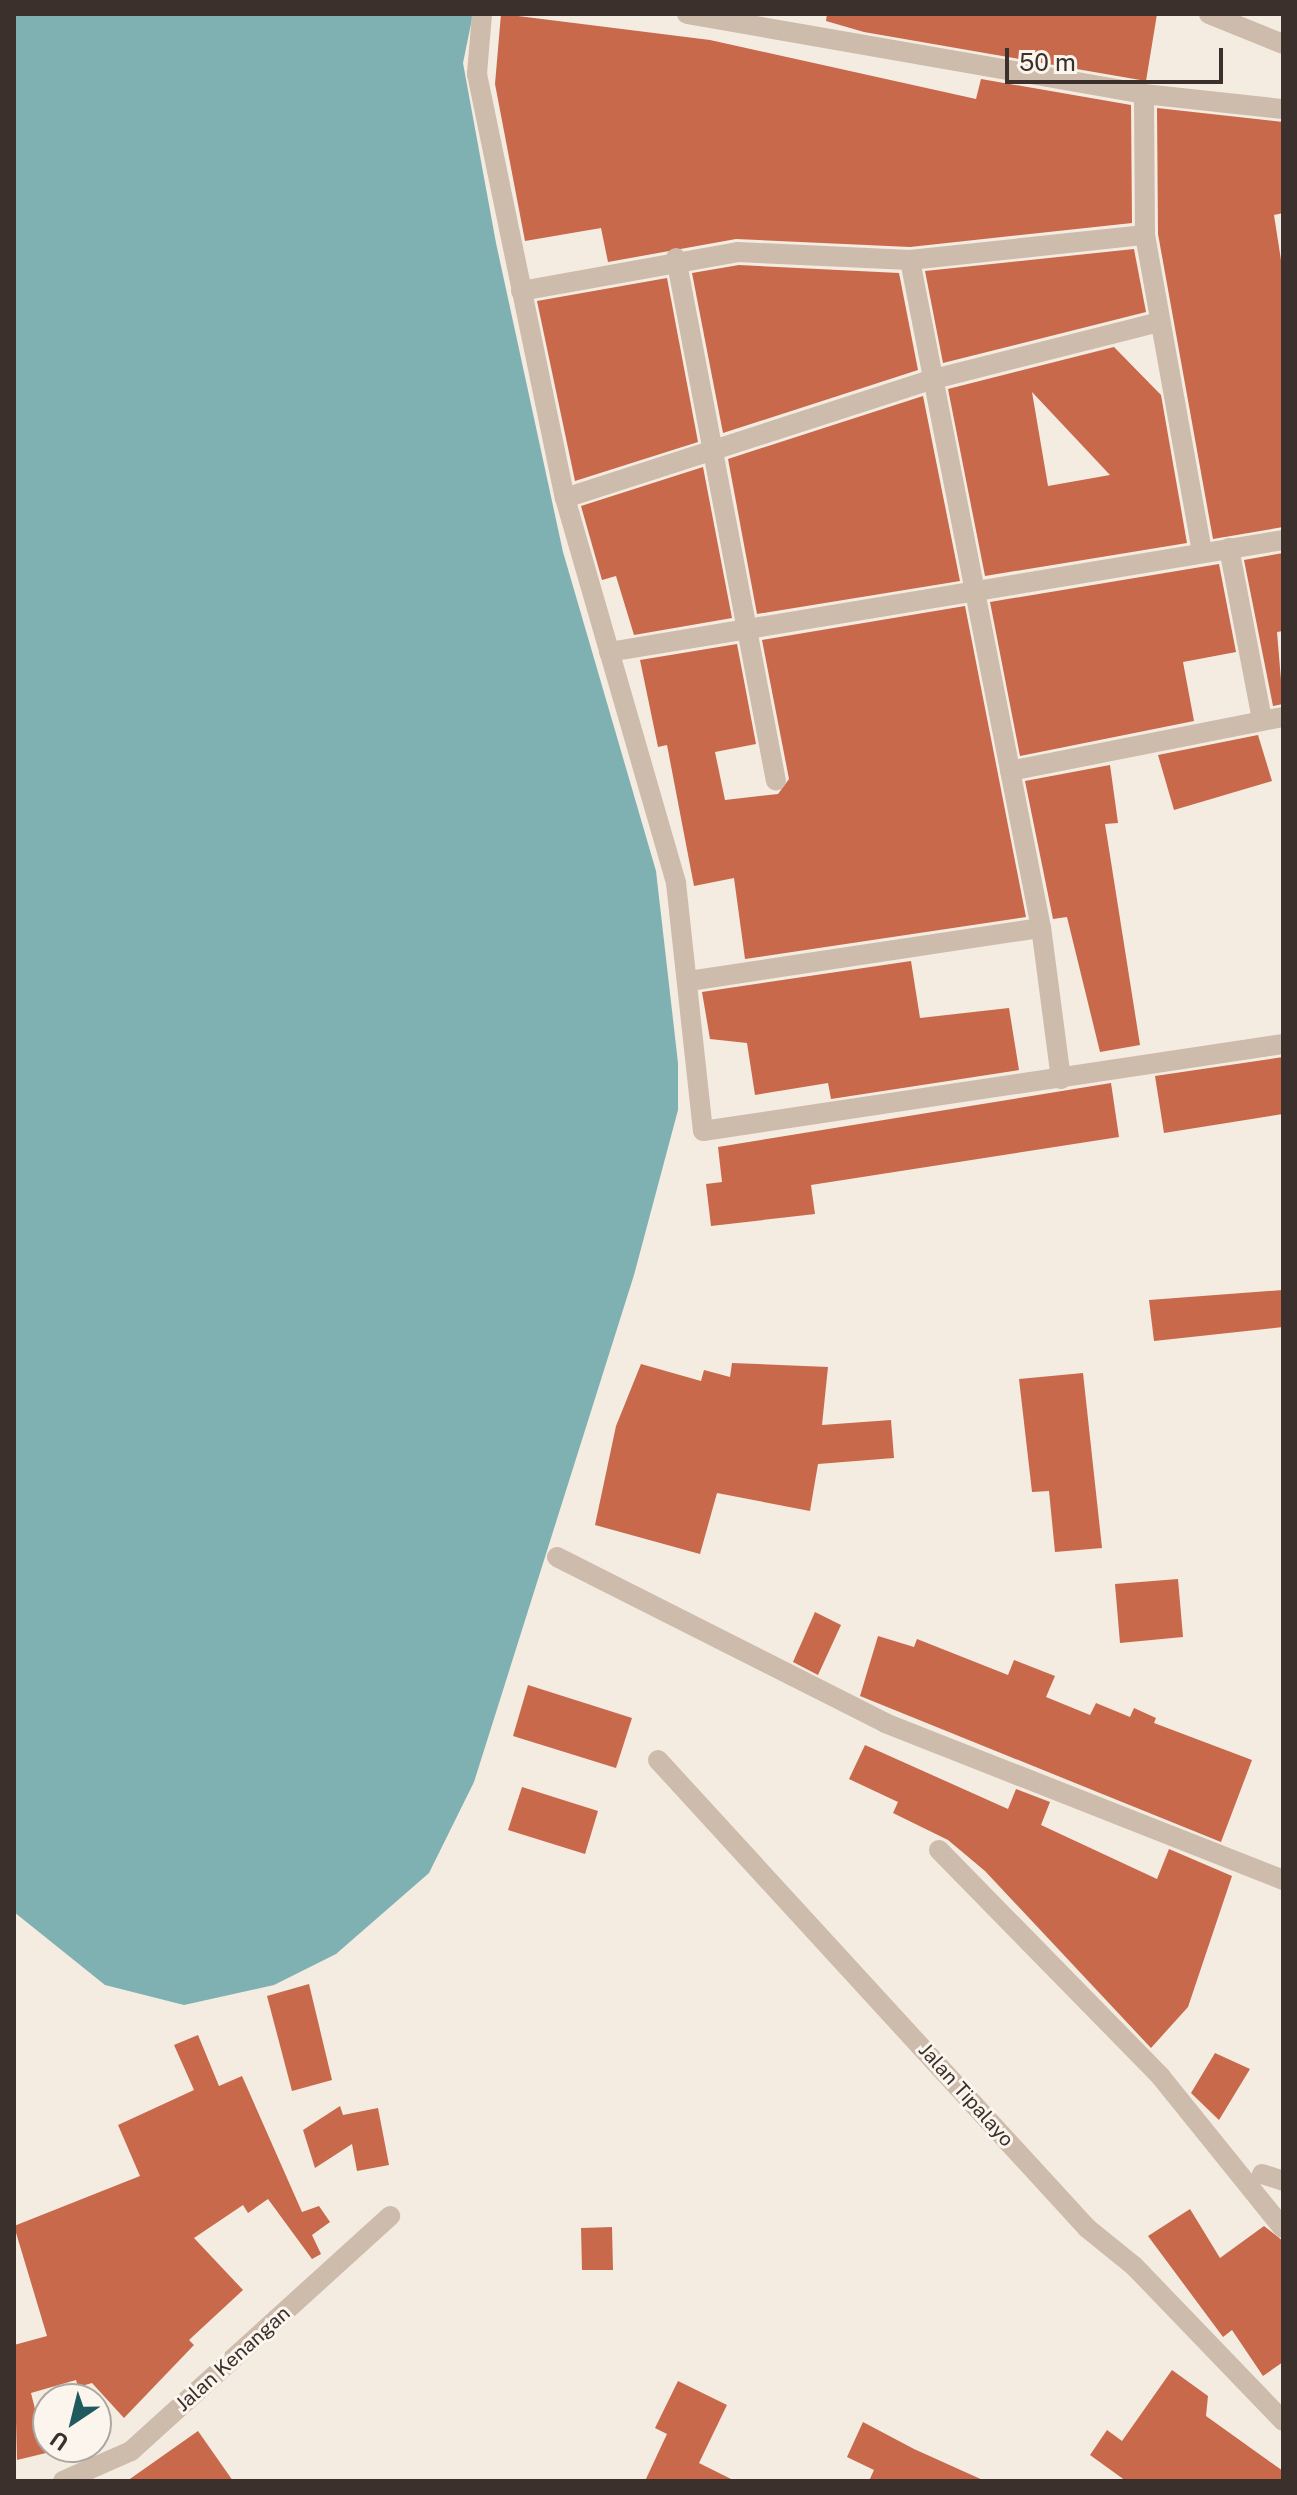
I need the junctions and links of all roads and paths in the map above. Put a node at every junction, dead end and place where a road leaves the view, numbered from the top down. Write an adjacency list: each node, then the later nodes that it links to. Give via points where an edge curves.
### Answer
1 (482, 14): 10 (street, via 477,74)
2 (687, 14): 5 (street)
3 (1209, 14): 4 (street)
4 (1283, 44)
5 (1144, 94): 6 (street); 7 (street)
6 (1283, 109)
7 (1145, 235): 9 (street); 11 (street)
8 (676, 258): 9 (street, via 738,252); 10 (street); 13 (street)
9 (910, 260): 12 (street)
10 (521, 291): 14 (street)
11 (1159, 322): 12 (street); 17 (street)
12 (934, 379): 13 (street); 18 (street)
13 (715, 451): 14 (street); 19 (street)
14 (565, 498): 20 (street)
15 (1283, 540): 16 (street)
16 (1229, 548): 17 (street); 21 (street)
17 (1202, 553): 18 (street)
18 (975, 590): 19 (street); 22 (street)
19 (749, 630): 20 (street); 23 (street)
20 (609, 652): 25 (street, via 666,836)
21 (1273, 718): 22 (street)
22 (1010, 771): 24 (street)
23 (776, 781)
24 (1041, 928): 25 (street); 27 (street)
25 (689, 981): 27 (street, via 703,1131)
26 (1283, 1044): 27 (street)
27 (1061, 1079)
28 (557, 1557): 31 (street, via 885,1723)
29 (658, 1760): 36 (street, Jalan Tipalayo, via 1087,2228 1134,2266)
30 (939, 1850): 35 (street, via 1161,2077)
31 (1283, 1880)
32 (1262, 2174): 33 (street)
33 (1283, 2181)
34 (390, 2216): 37 (street, Jalan Kenangan, via 131,2451)
35 (1283, 2228)
36 (1283, 2421)
37 (63, 2481)

